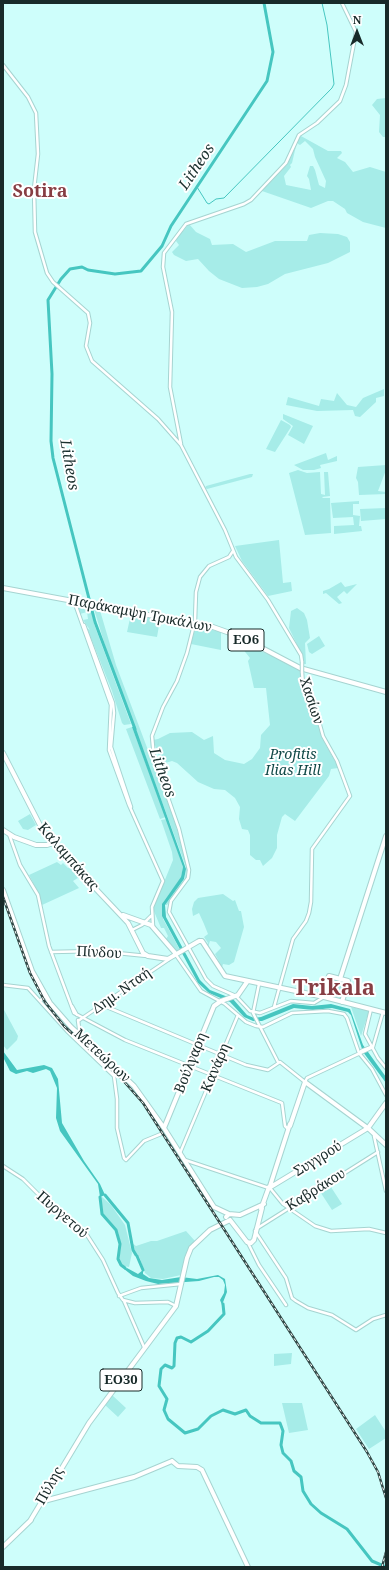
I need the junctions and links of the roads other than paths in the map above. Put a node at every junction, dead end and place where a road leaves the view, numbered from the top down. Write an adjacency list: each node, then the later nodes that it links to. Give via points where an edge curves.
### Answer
1 (342, 3): 3 (street, via 356,32 346,85 340,100 317,123 299,135 286,163 251,200 186,224 164,253 163,267 172,312 170,387)
2 (3, 64): 4 (street, via 28,97 36,113 38,154 34,189 35,232 46,272 89,316 86,346 91,359)
3 (179, 433): 4 (street); 5 (street)
4 (174, 436): 5 (street)
5 (180, 445): 6 (street)
6 (232, 546): 7 (street); 8 (street, via 232,555)
7 (236, 557): 8 (street); 36 (street, Χασίων, bridge, via 268,600 300,655 303,686 315,707 322,734 337,761 350,796 312,849 310,905 306,921 293,939)
8 (222, 560): 11 (street, via 209,566 200,577 196,592)
9 (3, 588): 10 (main road, Παράκαμψη Τρικάλων / ΕΟ6)
10 (74, 601): 11 (main road, Παράκαμψη Τρικάλων / ΕΟ6); 20 (street, via 111,705 109,747 131,810 163,881 152,906)
11 (195, 622): 12 (main road, Παράκαμψη Τρικάλων / ΕΟ6, via 235,635 300,668); 24 (street, via 181,672 161,711 152,738 154,758 177,824 189,869 188,878 173,898 169,909)
12 (386, 692)
13 (3, 753): 17 (main road, Καλαμπάκας, via 38,824)
14 (3, 830): 15 (main road)
15 (9, 834): 17 (main road, via 38,845); 26 (street, via 20,865 38,895)
16 (386, 838): 32 (main road)
17 (53, 843): 19 (main road, Καλαμπάκας)
18 (3, 890): 31 (main road, Μετεώρων)
19 (119, 913): 21 (main road); 23 (main road, Καλαμπάκας)
20 (152, 916): 21 (street); 22 (street)
21 (144, 923): 22 (main road); 23 (street)
22 (154, 928): 27 (main road)
23 (132, 930): 25 (main road, Καλαμπάκας)
24 (189, 947): 27 (main road); 33 (main road, via 200,943 223,976); 40 (street, via 206,980)
25 (141, 950): 28 (main road); 29 (main road)
26 (51, 952): 28 (street, Πίνδου, via 97,951); 51 (street)
27 (176, 954): 30 (main road); 37 (street)
28 (140, 956): 29 (street, Πίνδου)
29 (148, 956): 30 (main road)
30 (166, 960): 43 (street, Δημ. Νταή)
31 (36, 979): 41 (street, via 44,997); 47 (main road, Μετεώρων)
32 (341, 979): 38 (main road, via 329,976); 42 (main road, via 348,981)
33 (247, 982): 34 (main road); 40 (main road)
34 (259, 984): 36 (main road); 48 (street)
35 (3, 985): 41 (street, via 26,987)
36 (280, 988): 38 (main road); 44 (street)
37 (201, 991): 39 (street); 40 (street)
38 (324, 997): 42 (main road); 44 (street, via 315,1003 294,1001)
39 (213, 1000): 40 (main road)
40 (226, 1000): 46 (street); 46 (street); 48 (street); 56 (main road, Βούλγαρη)
41 (41, 1001): 47 (street, via 45,1000); 73 (street, via 67,1031 114,1076 116,1128 122,1154 126,1160 144,1141)
42 (342, 1002): 45 (main road)
43 (102, 1005): 52 (street, Δημ. Νταή); 56 (street)
44 (274, 1007): 48 (street, via 260,1013)
45 (370, 1009): 49 (main road); 57 (street, via 365,1034)
46 (232, 1010): 50 (street)
47 (57, 1012): 55 (main road, Μετεώρων)
48 (253, 1012): 54 (street)
49 (385, 1013): 57 (street)
50 (238, 1015): 54 (street, via 248,1023); 59 (street, Κανάρη)
51 (77, 1016): 52 (street); 53 (street)
52 (82, 1018): 53 (street, Δημ. Νταή); 61 (street, via 125,1040)
53 (78, 1021): 55 (street)
54 (259, 1025): 58 (street, via 291,1013 329,1011 345,1016); 60 (street)
55 (80, 1036): 68 (main road, Μετεώρων, via 130,1081)
56 (199, 1045): 59 (street); 61 (main road, Βούλγαρη)
57 (370, 1048): 58 (street); 62 (street)
58 (360, 1053): 64 (street, via 307,1078); 65 (street); 66 (street)
59 (221, 1055): 60 (street, via 267,1070); 63 (street, Κανάρη)
60 (278, 1062): 64 (street)
61 (190, 1067): 63 (street); 70 (main road, Βούλγαρη)
62 (386, 1068)
63 (212, 1076): 72 (street, via 283,1103); 78 (street, Κανάρη)
64 (305, 1083): 71 (main road); 72 (main road)
65 (386, 1095)
66 (386, 1099): 71 (main road)
67 (386, 1103): 69 (main road)
68 (158, 1119): 70 (main road, Μετεώρων); 73 (street, via 164,1132)
69 (374, 1121): 71 (main road); 74 (main road)
70 (164, 1128): 76 (main road, Μετεώρων)
71 (366, 1128): 74 (main road); 81 (main road, Συγγρού)
72 (288, 1129): 81 (main road)
73 (161, 1134): 76 (street, via 166,1135)
74 (376, 1136): 75 (main road); 77 (street)
75 (384, 1143)
76 (173, 1144): 78 (main road, Μετεώρων)
77 (378, 1152): 82 (street); 84 (street, Καβράκου)
78 (179, 1154): 79 (main road, Μετεώρων)
79 (182, 1159): 81 (street); 85 (main road, Μετεώρων, via 214,1207)
80 (3, 1166): 92 (street, Πυργετού, via 23,1179 85,1233 96,1247)
81 (269, 1188): 83 (main road); 84 (street)
82 (386, 1191)
83 (263, 1206): 85 (main road); 86 (main road)
84 (288, 1208): 87 (street, Καβράκου); 89 (street, via 310,1224 327,1230 345,1232 369,1229)
85 (229, 1217): 90 (main road); 91 (main road, ΕΟ30, via 204,1234 191,1248)
86 (257, 1223): 87 (street); 88 (main road); 90 (main road)
87 (264, 1223): 88 (street, Καβράκου)
88 (255, 1230): 90 (main road); 96 (street, via 286,1279 294,1300 308,1308 335,1317 356,1330 373,1319)
89 (386, 1233)
90 (250, 1239): 94 (street, via 252,1251 259,1264)
91 (182, 1284): 92 (street, via 141,1288); 95 (main road, ΕΟ30)
92 (119, 1296): 93 (street)
93 (123, 1300): 95 (street, via 135,1304 168,1302); 97 (street)
94 (286, 1305)
95 (176, 1306): 97 (main road, ΕΟ30)
96 (386, 1315)
97 (144, 1347): 98 (main road, Πύλης / ΕΟ30, via 94,1416)
98 (47, 1493): 99 (main road); 100 (main road, Πύλης / ΕΟ30); 101 (main road, Πύλης / ΕΟ30)
99 (55, 1496): 100 (main road); 103 (main road, via 172,1461 178,1466 197,1467 202,1470)
100 (44, 1501): 101 (main road, Πύλης / ΕΟ30)
101 (30, 1521): 102 (main road, Πύλης / ΕΟ30)
102 (3, 1547)
103 (248, 1567)

